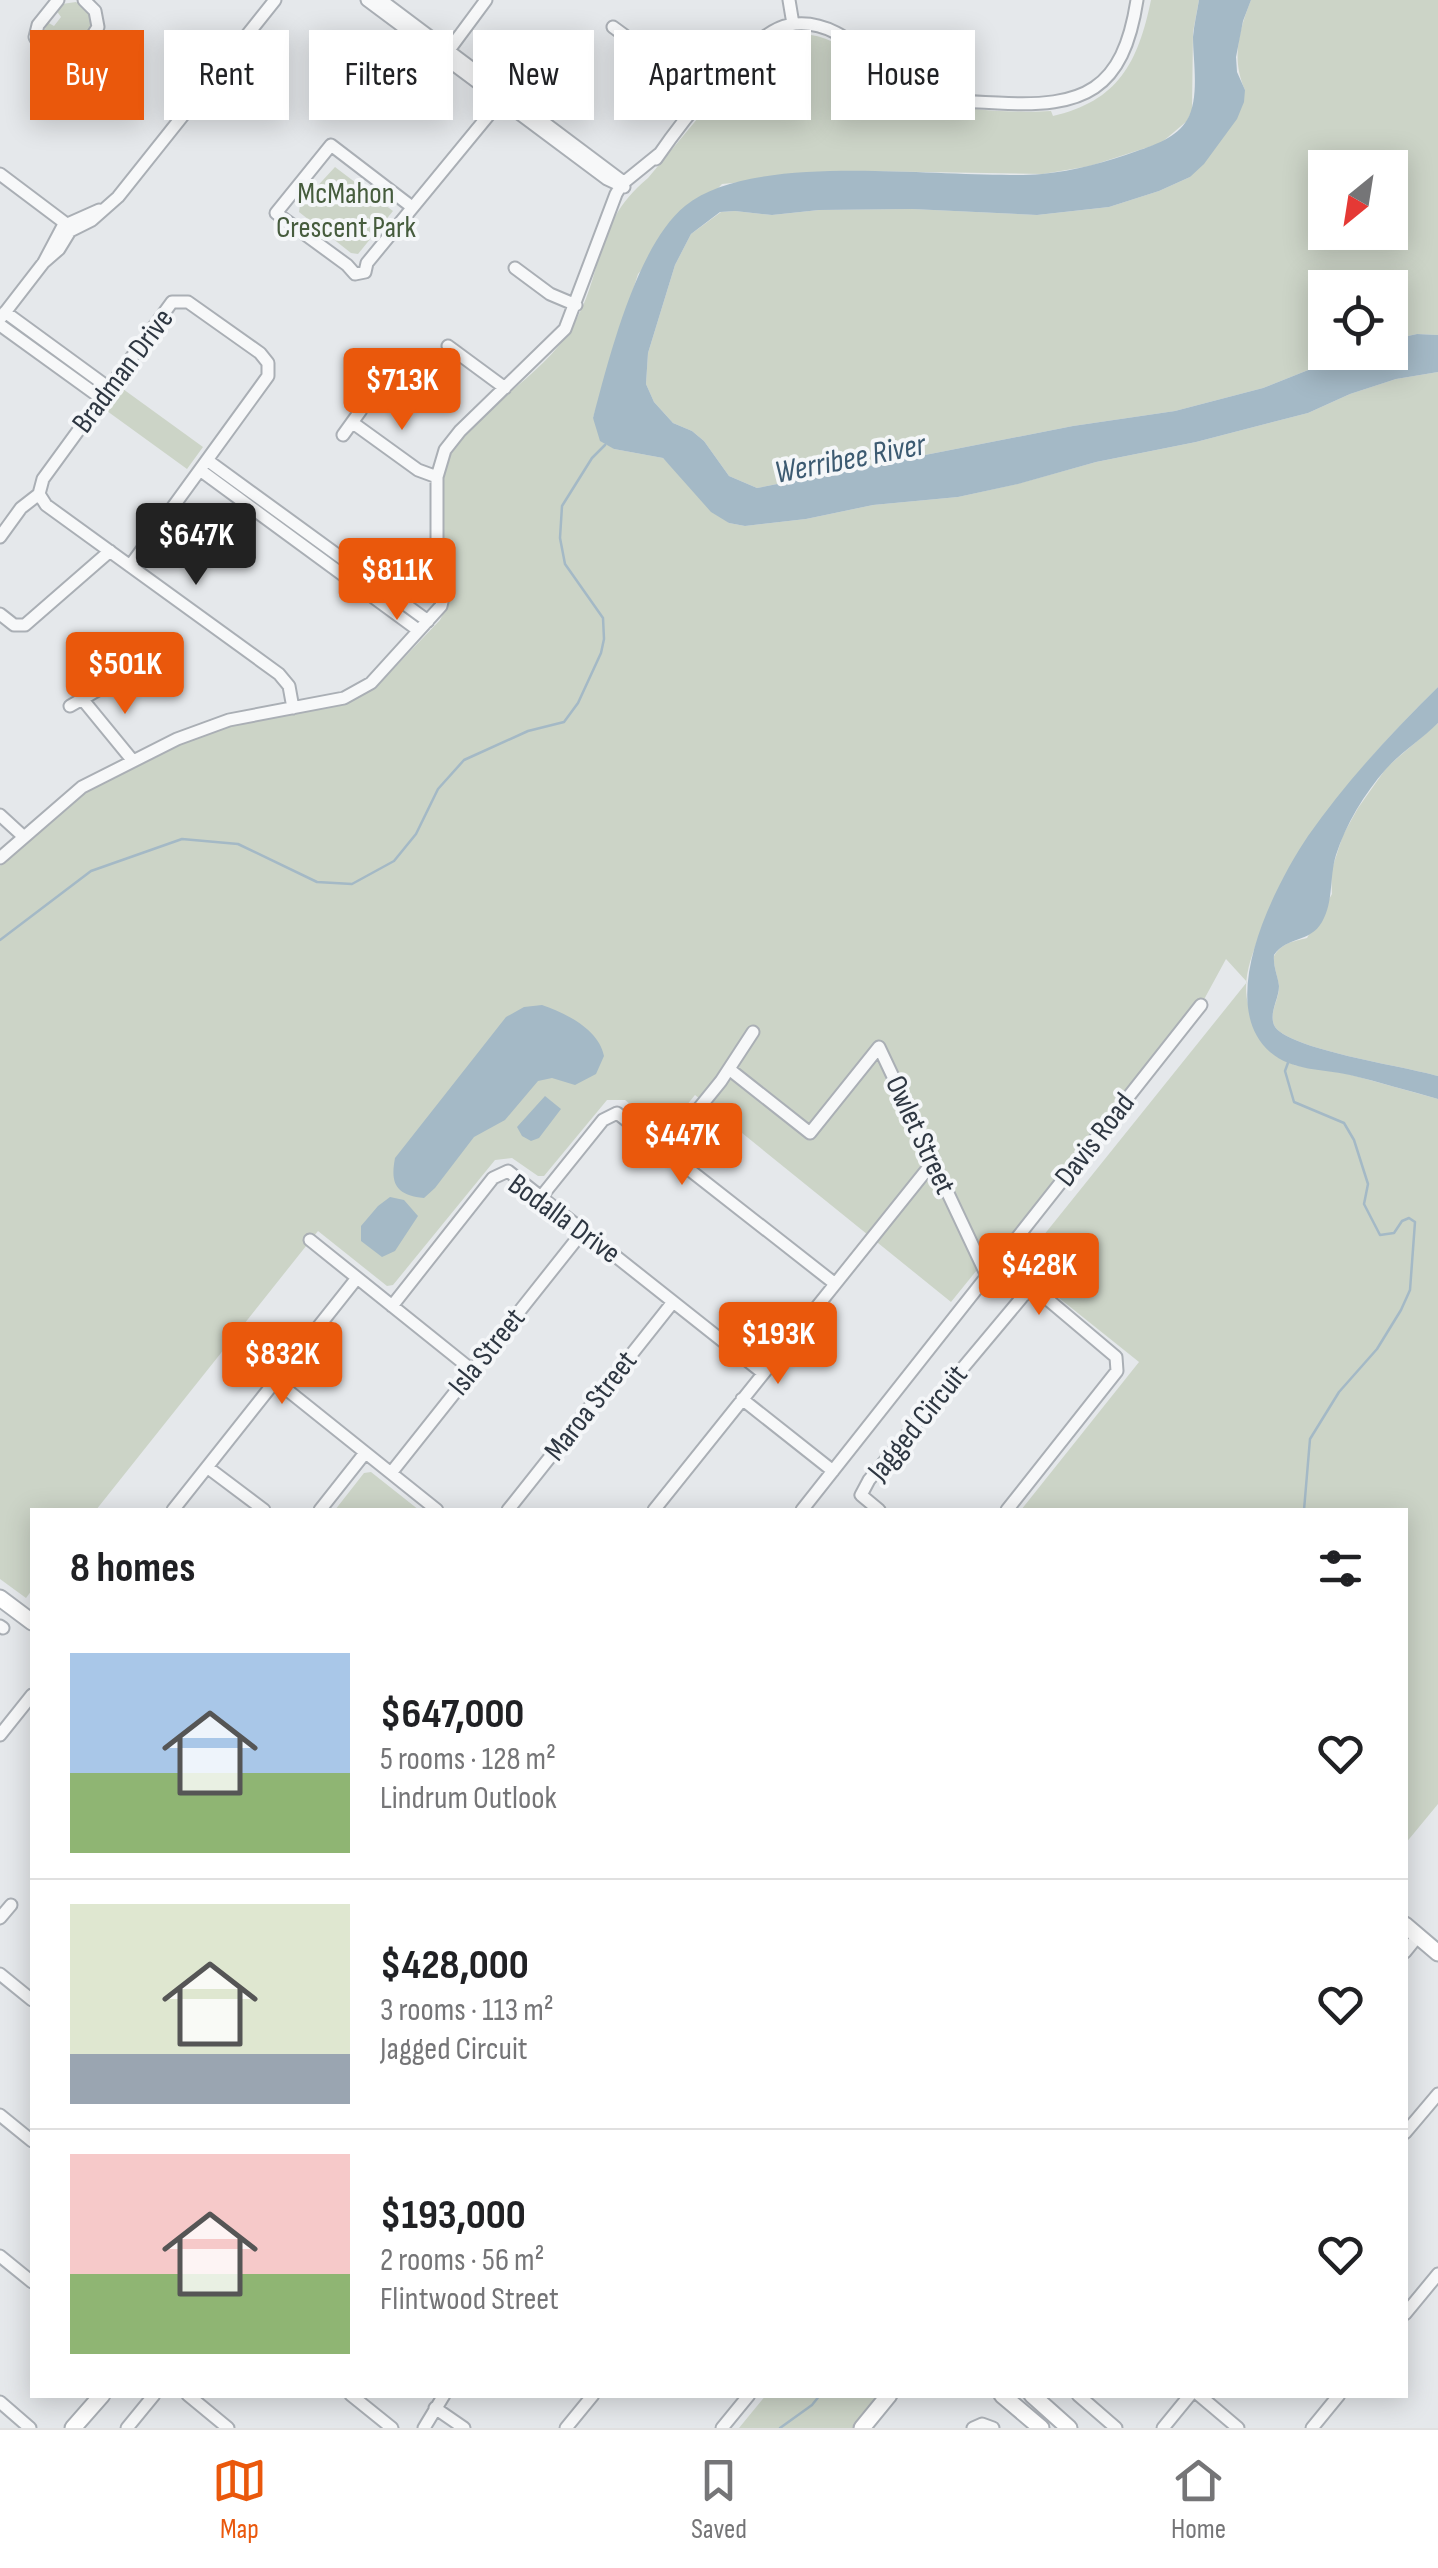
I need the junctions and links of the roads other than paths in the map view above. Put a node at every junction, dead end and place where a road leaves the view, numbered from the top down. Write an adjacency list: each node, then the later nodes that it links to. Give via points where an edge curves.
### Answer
1 (58, 0): 7 (street, via 35,37 49,57 65,62 96,32 98,16)
2 (367, 0): 11 (street)
3 (381, 0): 12 (street)
4 (486, 0): 15 (street)
5 (789, 0): 9 (street)
6 (1137, 0): 9 (street, via 1125,49 1107,76 1078,96 1044,105 937,97 830,29)
7 (86, 1)
8 (273, 1): 22 (street, via 124,191 92,220)
9 (793, 24): 14 (street)
10 (612, 26): 13 (street)
11 (411, 30)
12 (417, 30)
13 (617, 30)
14 (779, 30)
15 (453, 45)
16 (485, 120): 21 (street)
17 (533, 120): 20 (street)
18 (688, 120): 20 (street, via 642,178)
19 (0, 174): 22 (street)
20 (624, 186): 24 (street, via 617,210 604,222)
21 (412, 208): 21 (street, via 360,274 276,213 331,145)
22 (69, 226): 25 (street, via 60,249)
23 (515, 268): 24 (street)
24 (576, 305): 27 (street, via 561,334)
25 (2, 319): 28 (street)
26 (448, 346): 27 (street)
27 (505, 388): 33 (street, via 454,438)
28 (105, 393): 32 (street, Bradman Drive, via 178,300 260,352 268,376); 34 (street, Bradman Drive)
29 (361, 410): 30 (street)
30 (353, 423): 31 (street); 33 (street, via 418,470)
31 (342, 435)
32 (203, 465): 37 (street, Bradman Drive); 39 (street)
33 (437, 476): 39 (street, via 445,589 441,606)
34 (39, 494): 35 (street, Bradman Drive); 36 (street)
35 (0, 537)
36 (110, 551): 37 (street); 38 (street, via 26,626)
37 (130, 566): 41 (street, via 284,678)
38 (0, 614)
39 (423, 626): 41 (street, via 364,689)
40 (98, 690): 42 (street, via 77,704)
41 (293, 708): 42 (street, via 212,724)
42 (133, 761): 44 (street, via 82,787)
43 (0, 815): 44 (street)
44 (24, 837): 45 (street)
45 (0, 858)
46 (1201, 1005): 54 (street, Davis Road)
47 (753, 1032): 48 (street)
48 (729, 1068): 49 (street); 50 (street, Owlet Street, via 810,1132 878,1047)
49 (666, 1149): 51 (street, via 613,1112); 56 (street)
50 (933, 1162): 54 (street, Owlet Street); 56 (street)
51 (541, 1197): 52 (street, Bodalla Drive); 58 (street, Bodalla Drive, via 512,1173 496,1174)
52 (584, 1230): 57 (street, Bodalla Drive); 59 (street, Isla Street)
53 (310, 1240): 55 (street)
54 (987, 1276): 65 (street, Davis Road)
55 (358, 1278): 58 (street); 61 (street)
56 (834, 1283): 60 (street)
57 (674, 1302): 60 (street, Bodalla Drive); 71 (street, Maroa Street)
58 (392, 1306): 59 (street)
59 (472, 1370): 66 (street, Isla Street)
60 (763, 1373): 62 (street)
61 (276, 1381): 63 (street); 64 (street)
62 (742, 1400): 65 (street); 72 (street)
63 (365, 1453): 66 (street); 69 (street)
64 (207, 1468): 67 (street); 68 (street)
65 (833, 1471): 73 (street, Davis Road)
66 (391, 1473): 70 (street)
67 (176, 1508)
68 (261, 1508)
69 (322, 1508)
70 (435, 1508)
71 (510, 1508)
72 (656, 1508)
73 (804, 1508)
74 (876, 1508): 75 (street, Jagged Circuit, via 861,1496 870,1480 1023,1296 1040,1292 1116,1357 1117,1372)
75 (1009, 1508)
76 (0, 1598): 77 (street)
77 (30, 1620)
78 (30, 1697): 79 (street)
79 (0, 1735)
80 (11, 1905): 81 (street)
81 (0, 1918)
82 (1411, 1931): 83 (street)
83 (1438, 1952)
84 (0, 1974): 85 (street)
85 (30, 1998)
86 (1436, 2101): 88 (street)
87 (0, 2115): 89 (street)
88 (1408, 2130)
89 (30, 2139)
90 (0, 2256): 92 (street)
91 (1438, 2274): 93 (street)
92 (30, 2280)
93 (1408, 2310)
94 (87, 2398): 112 (street)
95 (99, 2398): 113 (street)
96 (152, 2398): 114 (street)
97 (192, 2398): 115 (street)
98 (356, 2398): 116 (street)
99 (442, 2398): 110 (street)
100 (591, 2398): 119 (street)
101 (747, 2398): 120 (street)
102 (887, 2398): 121 (street)
103 (1006, 2398): 124 (street)
104 (1035, 2398): 125 (street)
105 (1081, 2398): 126 (street)
106 (1188, 2398): 127 (street)
107 (1203, 2398): 128 (street)
108 (1337, 2398): 129 (street)
109 (0, 2402): 111 (street)
110 (435, 2408): 117 (street); 118 (street)
111 (30, 2428)
112 (63, 2428)
113 (74, 2428)
114 (127, 2428)
115 (228, 2428)
116 (392, 2428)
117 (424, 2428)
118 (464, 2428)
119 (566, 2428)
120 (722, 2428)
121 (862, 2428)
122 (973, 2428): 123 (street)
123 (993, 2428)
124 (1041, 2428)
125 (1069, 2428)
126 (1116, 2428)
127 (1163, 2428)
128 (1238, 2428)
129 (1312, 2428)

